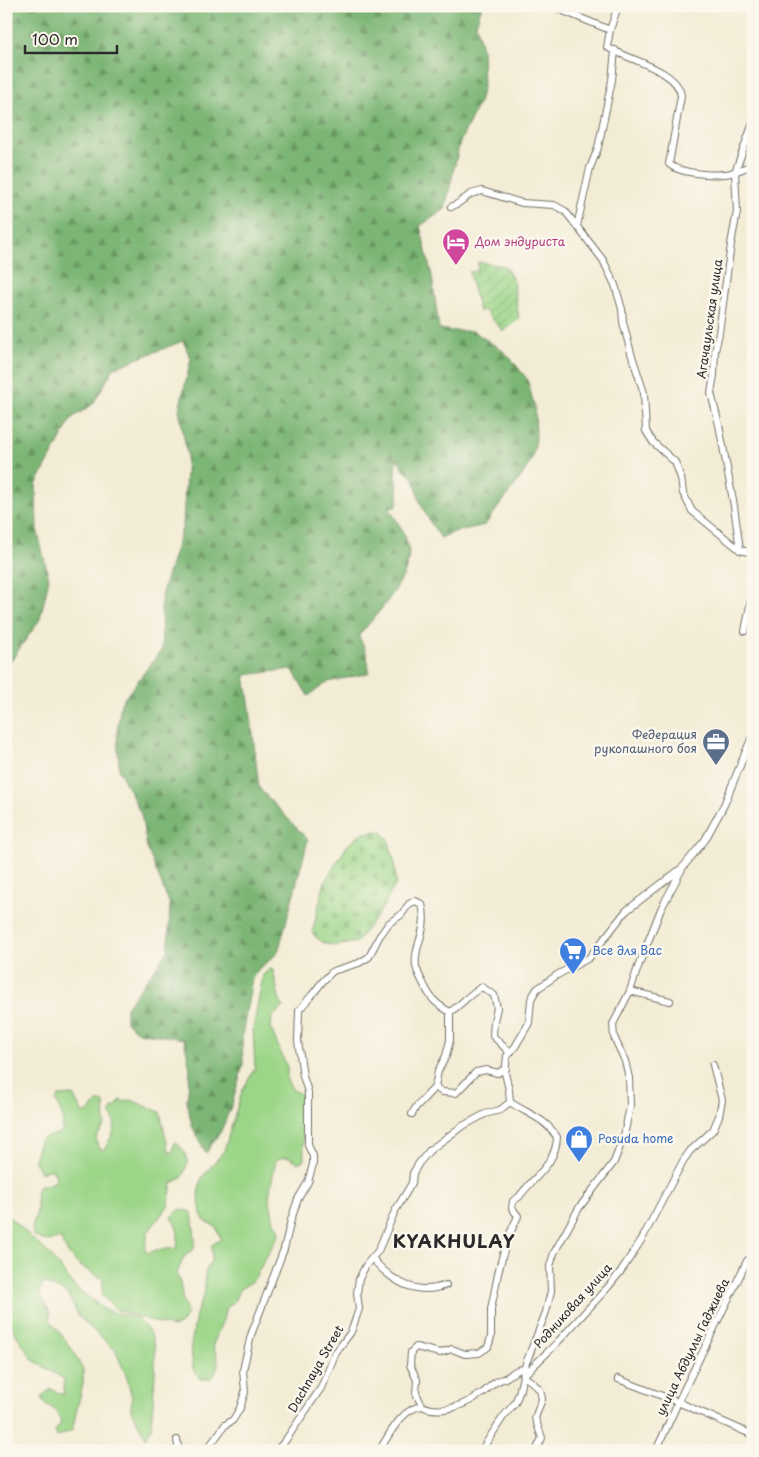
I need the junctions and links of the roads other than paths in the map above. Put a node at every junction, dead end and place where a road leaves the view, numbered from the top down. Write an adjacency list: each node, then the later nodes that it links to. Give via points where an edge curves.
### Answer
1 (618, 6): 3 (street)
2 (561, 10): 3 (street)
3 (610, 30): 4 (street, via 607,44)
4 (615, 50): 7 (street, via 678,85 681,96 669,162 672,167 688,173); 9 (street, via 598,148 590,168)
5 (753, 123): 7 (street, Агачаульская улица)
6 (753, 165): 7 (street)
7 (735, 172): 10 (street, Агачаульская улица, via 737,212 711,393 732,492)
8 (450, 207): 9 (street, via 482,191 522,203 554,205 565,211)
9 (577, 226): 10 (street, via 603,260 615,285 644,393 646,431 675,462 692,512)
10 (740, 550): 11 (street)
11 (753, 553)
12 (753, 590): 13 (street)
13 (745, 631)
14 (753, 734): 15 (street, via 724,805)
15 (683, 868): 16 (street, via 661,909); 19 (street, via 626,911 589,958 537,990 531,999 529,1023)
16 (630, 991): 17 (street); 28 (street, via 612,1030 630,1078 630,1106 624,1136 614,1162 579,1208 554,1253 546,1312)
17 (670, 1001)
18 (450, 1012): 19 (street, via 482,987 494,995 498,1008 493,1036); 22 (street, via 450,1040); 35 (street, via 433,1001 416,967 425,924 422,904 415,901 389,923 369,957 333,971 299,1010 298,1041 308,1092 308,1145 313,1164 251,1335 243,1370 245,1392 240,1408)
19 (510, 1053): 21 (street)
20 (713, 1065): 28 (street, Родниковая улица, via 722,1100 714,1130 683,1161 642,1240 609,1286 554,1346)
21 (506, 1068): 22 (street, via 498,1073 476,1072 456,1093 442,1092); 23 (street)
22 (435, 1087): 24 (street)
23 (510, 1102): 26 (street, Dachnaya Street, via 500,1110 472,1120 430,1150 416,1168 412,1183); 31 (street, via 544,1122 557,1137 556,1146 546,1167 513,1201 512,1208 518,1216 499,1269 488,1347 479,1353 465,1354 452,1349 440,1353 416,1347 411,1352 410,1365)
24 (412, 1114)
25 (753, 1255): 30 (street, улица Абдуллы Гаджиева, via 747,1261)
26 (372, 1258): 27 (street, via 391,1278 405,1285 426,1290); 36 (street, Dachnaya Street, via 359,1279 359,1309 351,1332 336,1352 320,1388)
27 (446, 1285)
28 (524, 1372): 31 (street, via 519,1369 512,1372 494,1382 482,1394 451,1409 440,1411); 38 (street, via 515,1403); 39 (street, via 540,1390 542,1399 535,1418 542,1438)
29 (618, 1379): 30 (street)
30 (678, 1402): 32 (street); 40 (street, улица Абдуллы Гаджиева)
31 (422, 1406): 37 (street, via 415,1406 405,1413)
32 (753, 1435)
33 (177, 1440): 34 (street)
34 (179, 1451)
35 (206, 1451)
36 (276, 1451)
37 (379, 1451)
38 (481, 1451)
39 (536, 1451)
40 (656, 1451)

